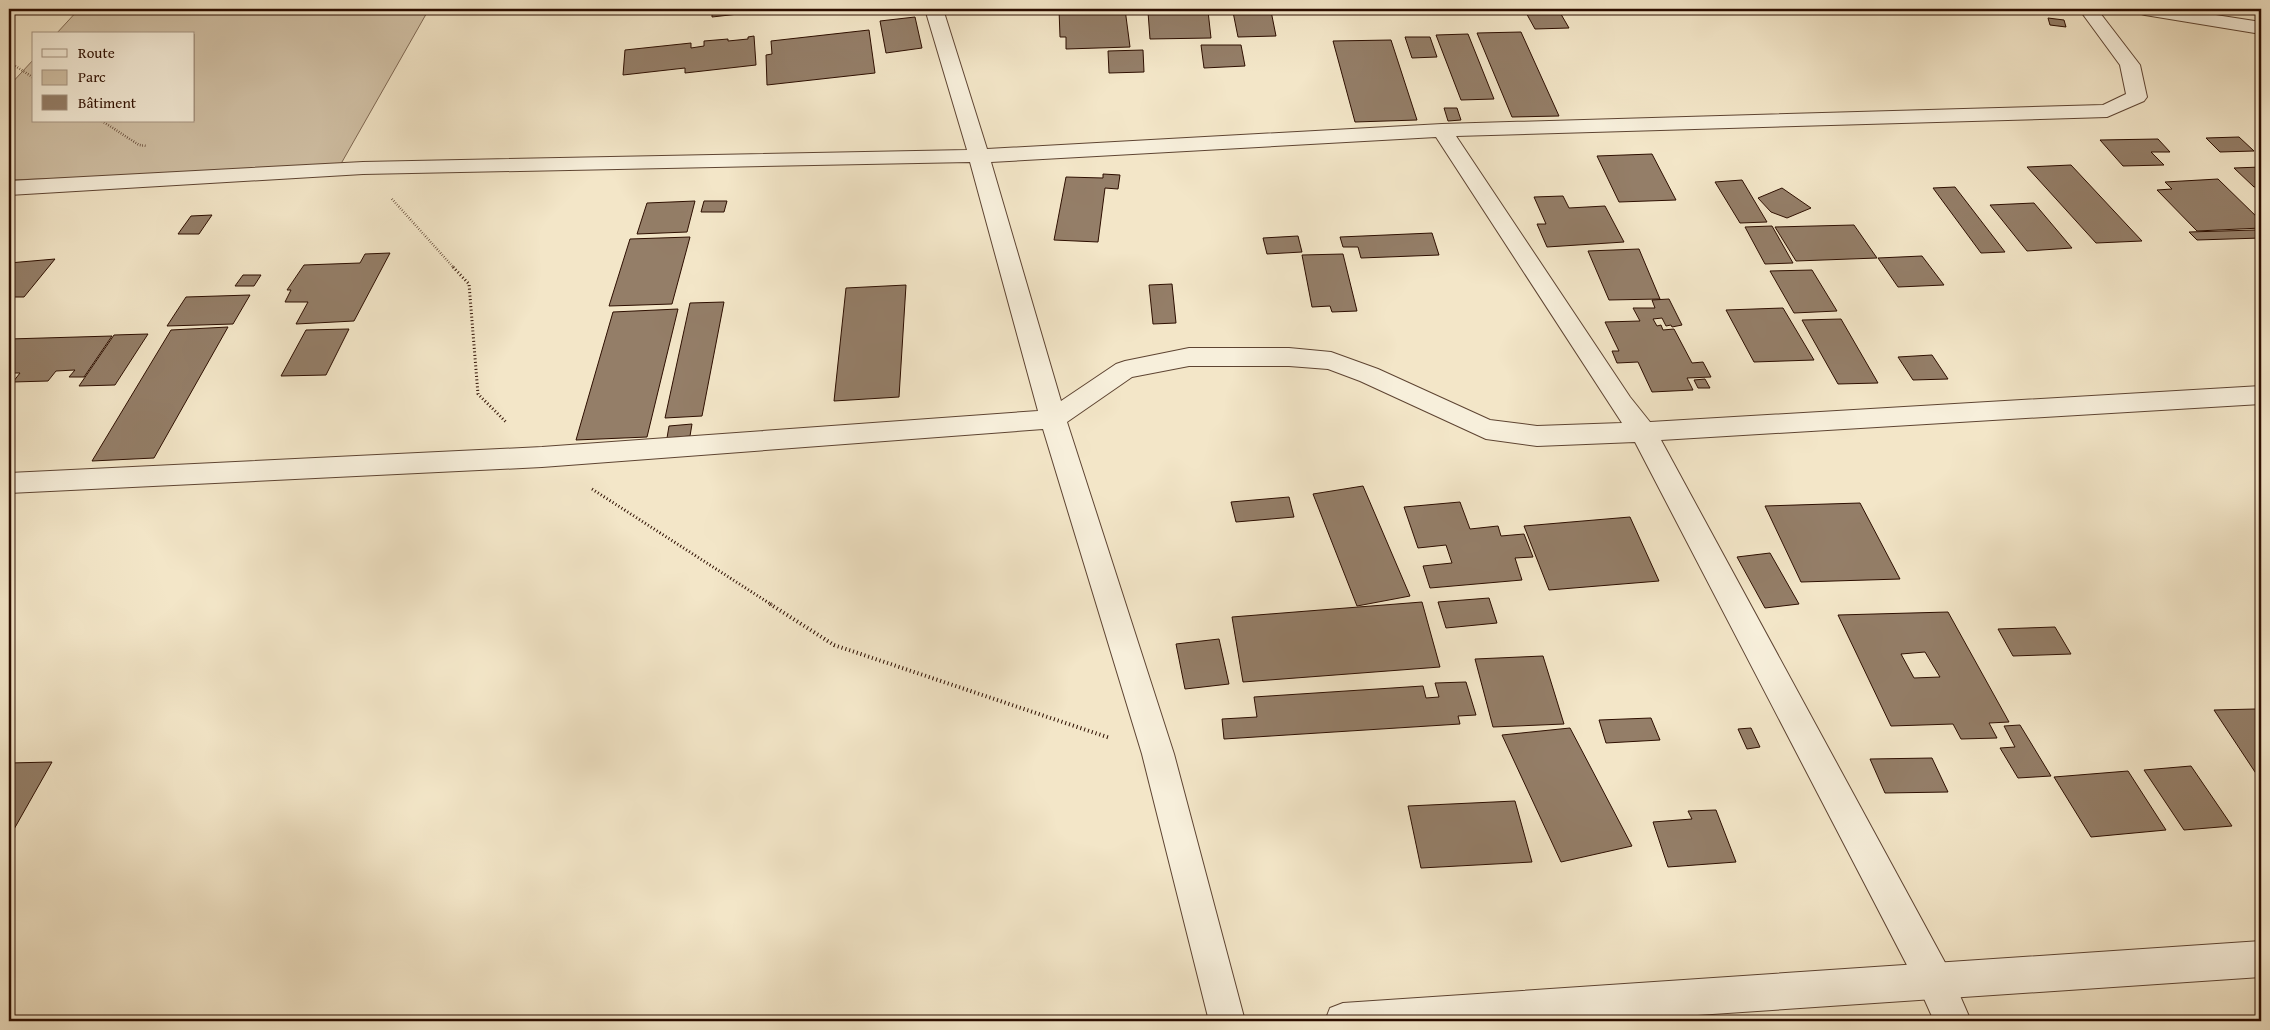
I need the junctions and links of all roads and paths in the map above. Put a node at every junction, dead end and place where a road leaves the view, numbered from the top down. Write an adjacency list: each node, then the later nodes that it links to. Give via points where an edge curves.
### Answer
1 (934, 9): 8 (street)
2 (2088, 9): 7 (street, via 2130,65 2137,97 2107,111)
3 (2145, 9): 4 (street)
4 (2261, 28)
5 (9, 62): 6 (path)
6 (32, 77)
7 (1442, 130): 8 (street); 12 (street, via 1621,404)
8 (979, 156): 9 (street, via 364,168); 11 (street)
9 (9, 188)
10 (2261, 395): 12 (street)
11 (1053, 420): 12 (street, via 1125,370 1189,357 1289,357 1331,361 1486,429 1536,436); 13 (street, via 542,457); 16 (street, via 1158,754)
12 (1643, 432): 15 (street)
13 (9, 483)
14 (2261, 959): 15 (street)
15 (1935, 981): 17 (street); 18 (street)
16 (1227, 1021)
17 (1343, 1021)
18 (1952, 1021)

